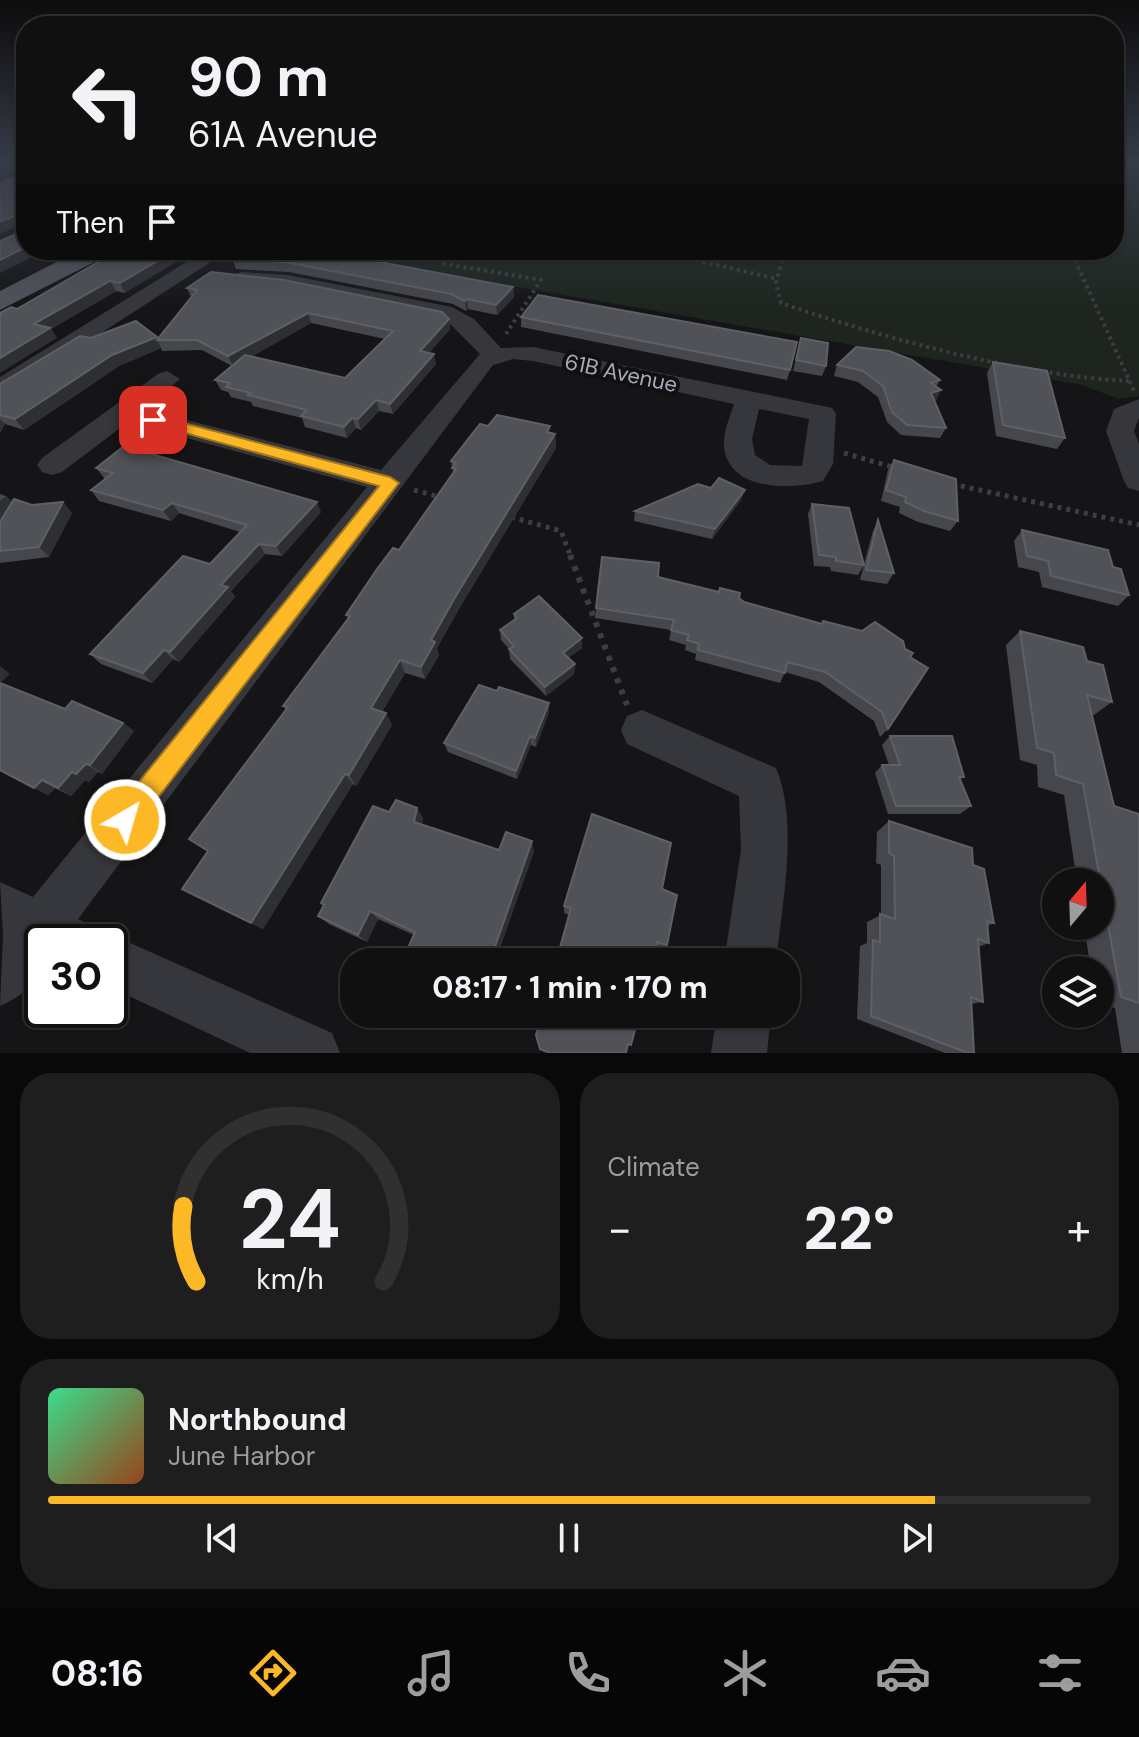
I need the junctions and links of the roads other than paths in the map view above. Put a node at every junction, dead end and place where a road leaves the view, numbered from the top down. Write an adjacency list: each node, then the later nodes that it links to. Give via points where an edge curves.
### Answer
1 (52, 260): 5 (main road)
2 (80, 260): 6 (main road)
3 (203, 260): 9 (street)
4 (225, 277): 7 (street, via 288,281 452,314)
5 (0, 287)
6 (0, 302)
7 (502, 349): 10 (street, 61B Avenue); 15 (street, via 477,368)
8 (167, 379): 12 (street)
9 (0, 388)
10 (748, 399): 10 (street, 61B Avenue, via 738,449 743,460 776,476 813,474 823,414)
11 (1137, 400): 14 (street, via 1124,415 1120,431)
12 (124, 412): 13 (street); 15 (street)
13 (52, 465)
14 (1139, 481)
15 (390, 483): 17 (street)
16 (642, 730): 19 (street, via 761,783 764,850)
17 (39, 924)
18 (24, 945): 21 (street)
19 (752, 948)
20 (128, 968): 23 (street)
21 (0, 980)
22 (742, 1028): 24 (street)
23 (312, 1053)
24 (739, 1053)

